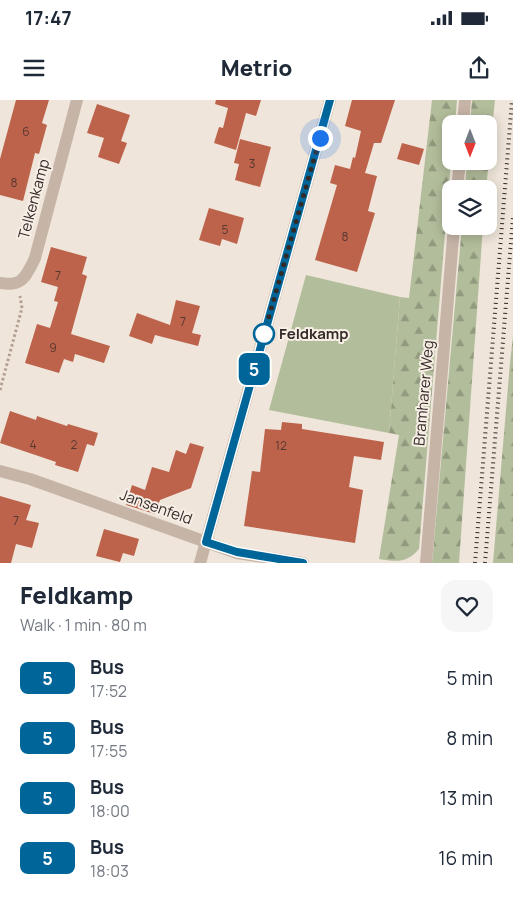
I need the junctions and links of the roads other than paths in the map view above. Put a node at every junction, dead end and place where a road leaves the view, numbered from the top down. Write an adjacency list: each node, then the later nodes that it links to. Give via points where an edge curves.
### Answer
1 (77, 100): 6 (street, Telkenkamp, via 35,258 26,278 17,283)
2 (330, 100): 8 (street)
3 (465, 100): 4 (street)
4 (464, 115)
5 (453, 235): 11 (street, Bramharer Weg)
6 (0, 283)
7 (0, 471): 8 (street, Jansenfeld)
8 (206, 542): 9 (street); 10 (street, Jansenfeld, via 237,552)
9 (200, 563)
10 (303, 563)
11 (426, 563)

